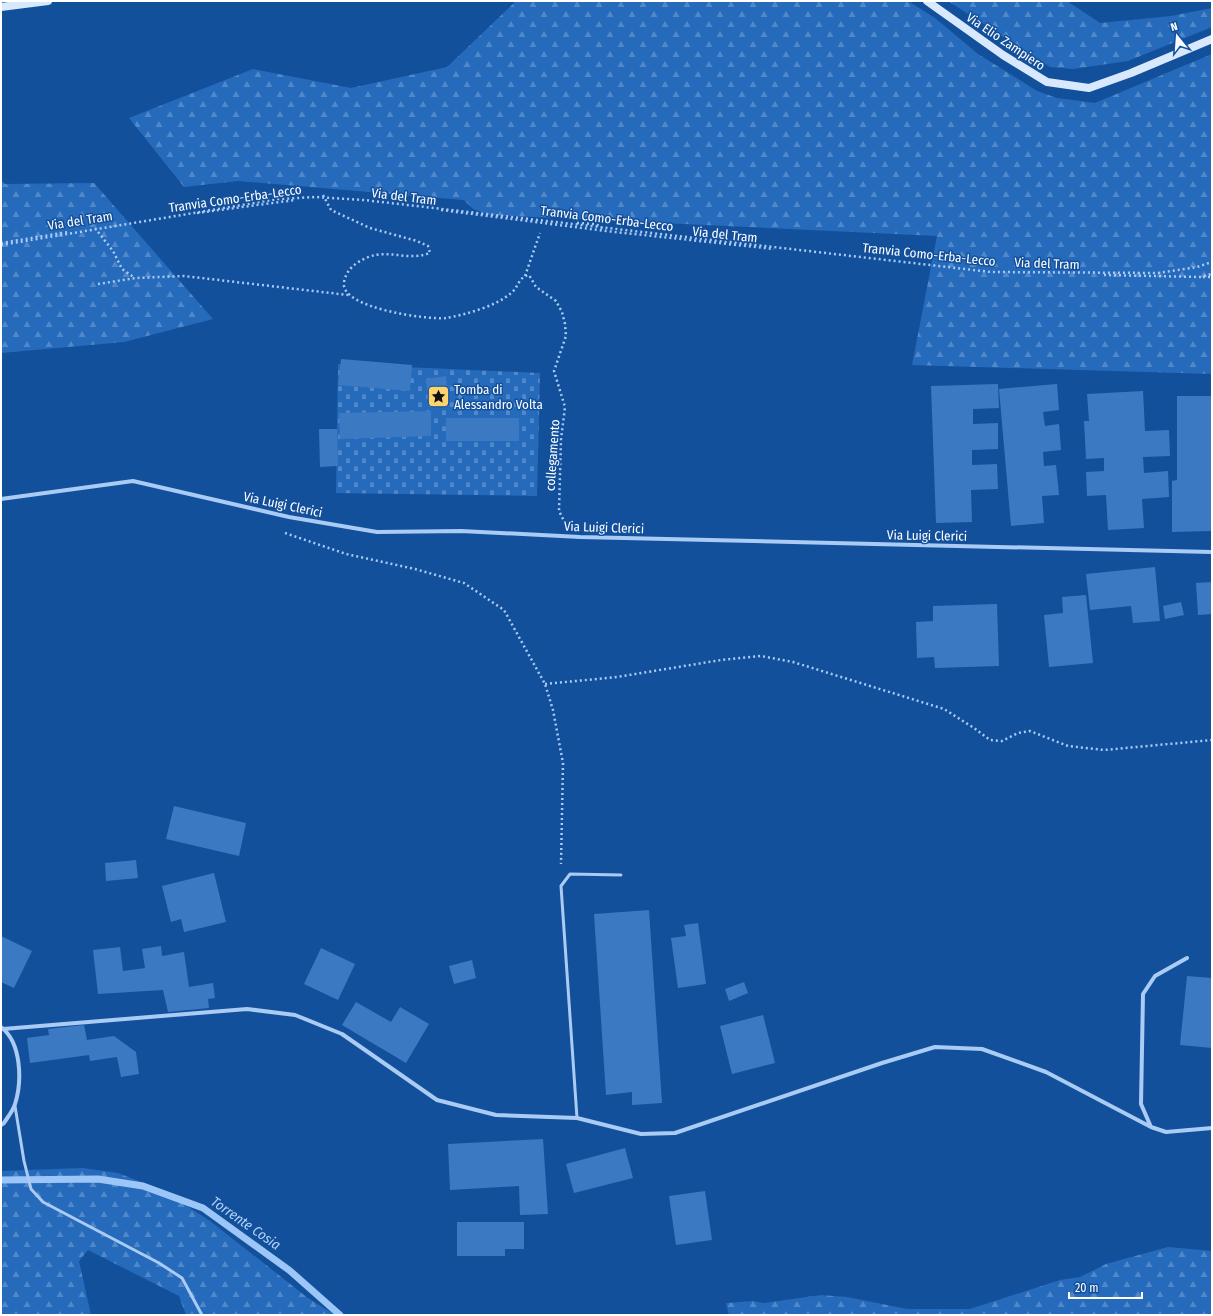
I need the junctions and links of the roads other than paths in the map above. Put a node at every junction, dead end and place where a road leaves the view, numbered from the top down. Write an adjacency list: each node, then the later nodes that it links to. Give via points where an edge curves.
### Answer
1 (48, 1): 3 (street)
2 (927, 1): 4 (street, Via Elio Zampiero, via 1003,56 1047,82 1089,88)
3 (1, 7)
4 (1212, 39)
5 (1, 499): 6 (street, Via Luigi Clerici, via 133,481 289,517 377,532 461,531 580,537)
6 (1212, 552)
7 (621, 875): 11 (lane, via 570,874 561,886)
8 (1186, 958): 13 (street, via 1155,976 1143,994 1141,1104)
9 (2, 1028): 10 (street, via 12,1043 18,1059 19,1083); 11 (street, via 247,1009 295,1015 342,1034 437,1100 496,1115)
10 (15, 1106): 12 (street); 15 (lane, via 31,1189 43,1202 159,1263 182,1278)
11 (577, 1118): 13 (street, via 640,1134 675,1133 935,1047 982,1049 1046,1072)
12 (2, 1124)
13 (1151, 1127): 14 (street, via 1166,1132)
14 (1212, 1128)
15 (202, 1315)

